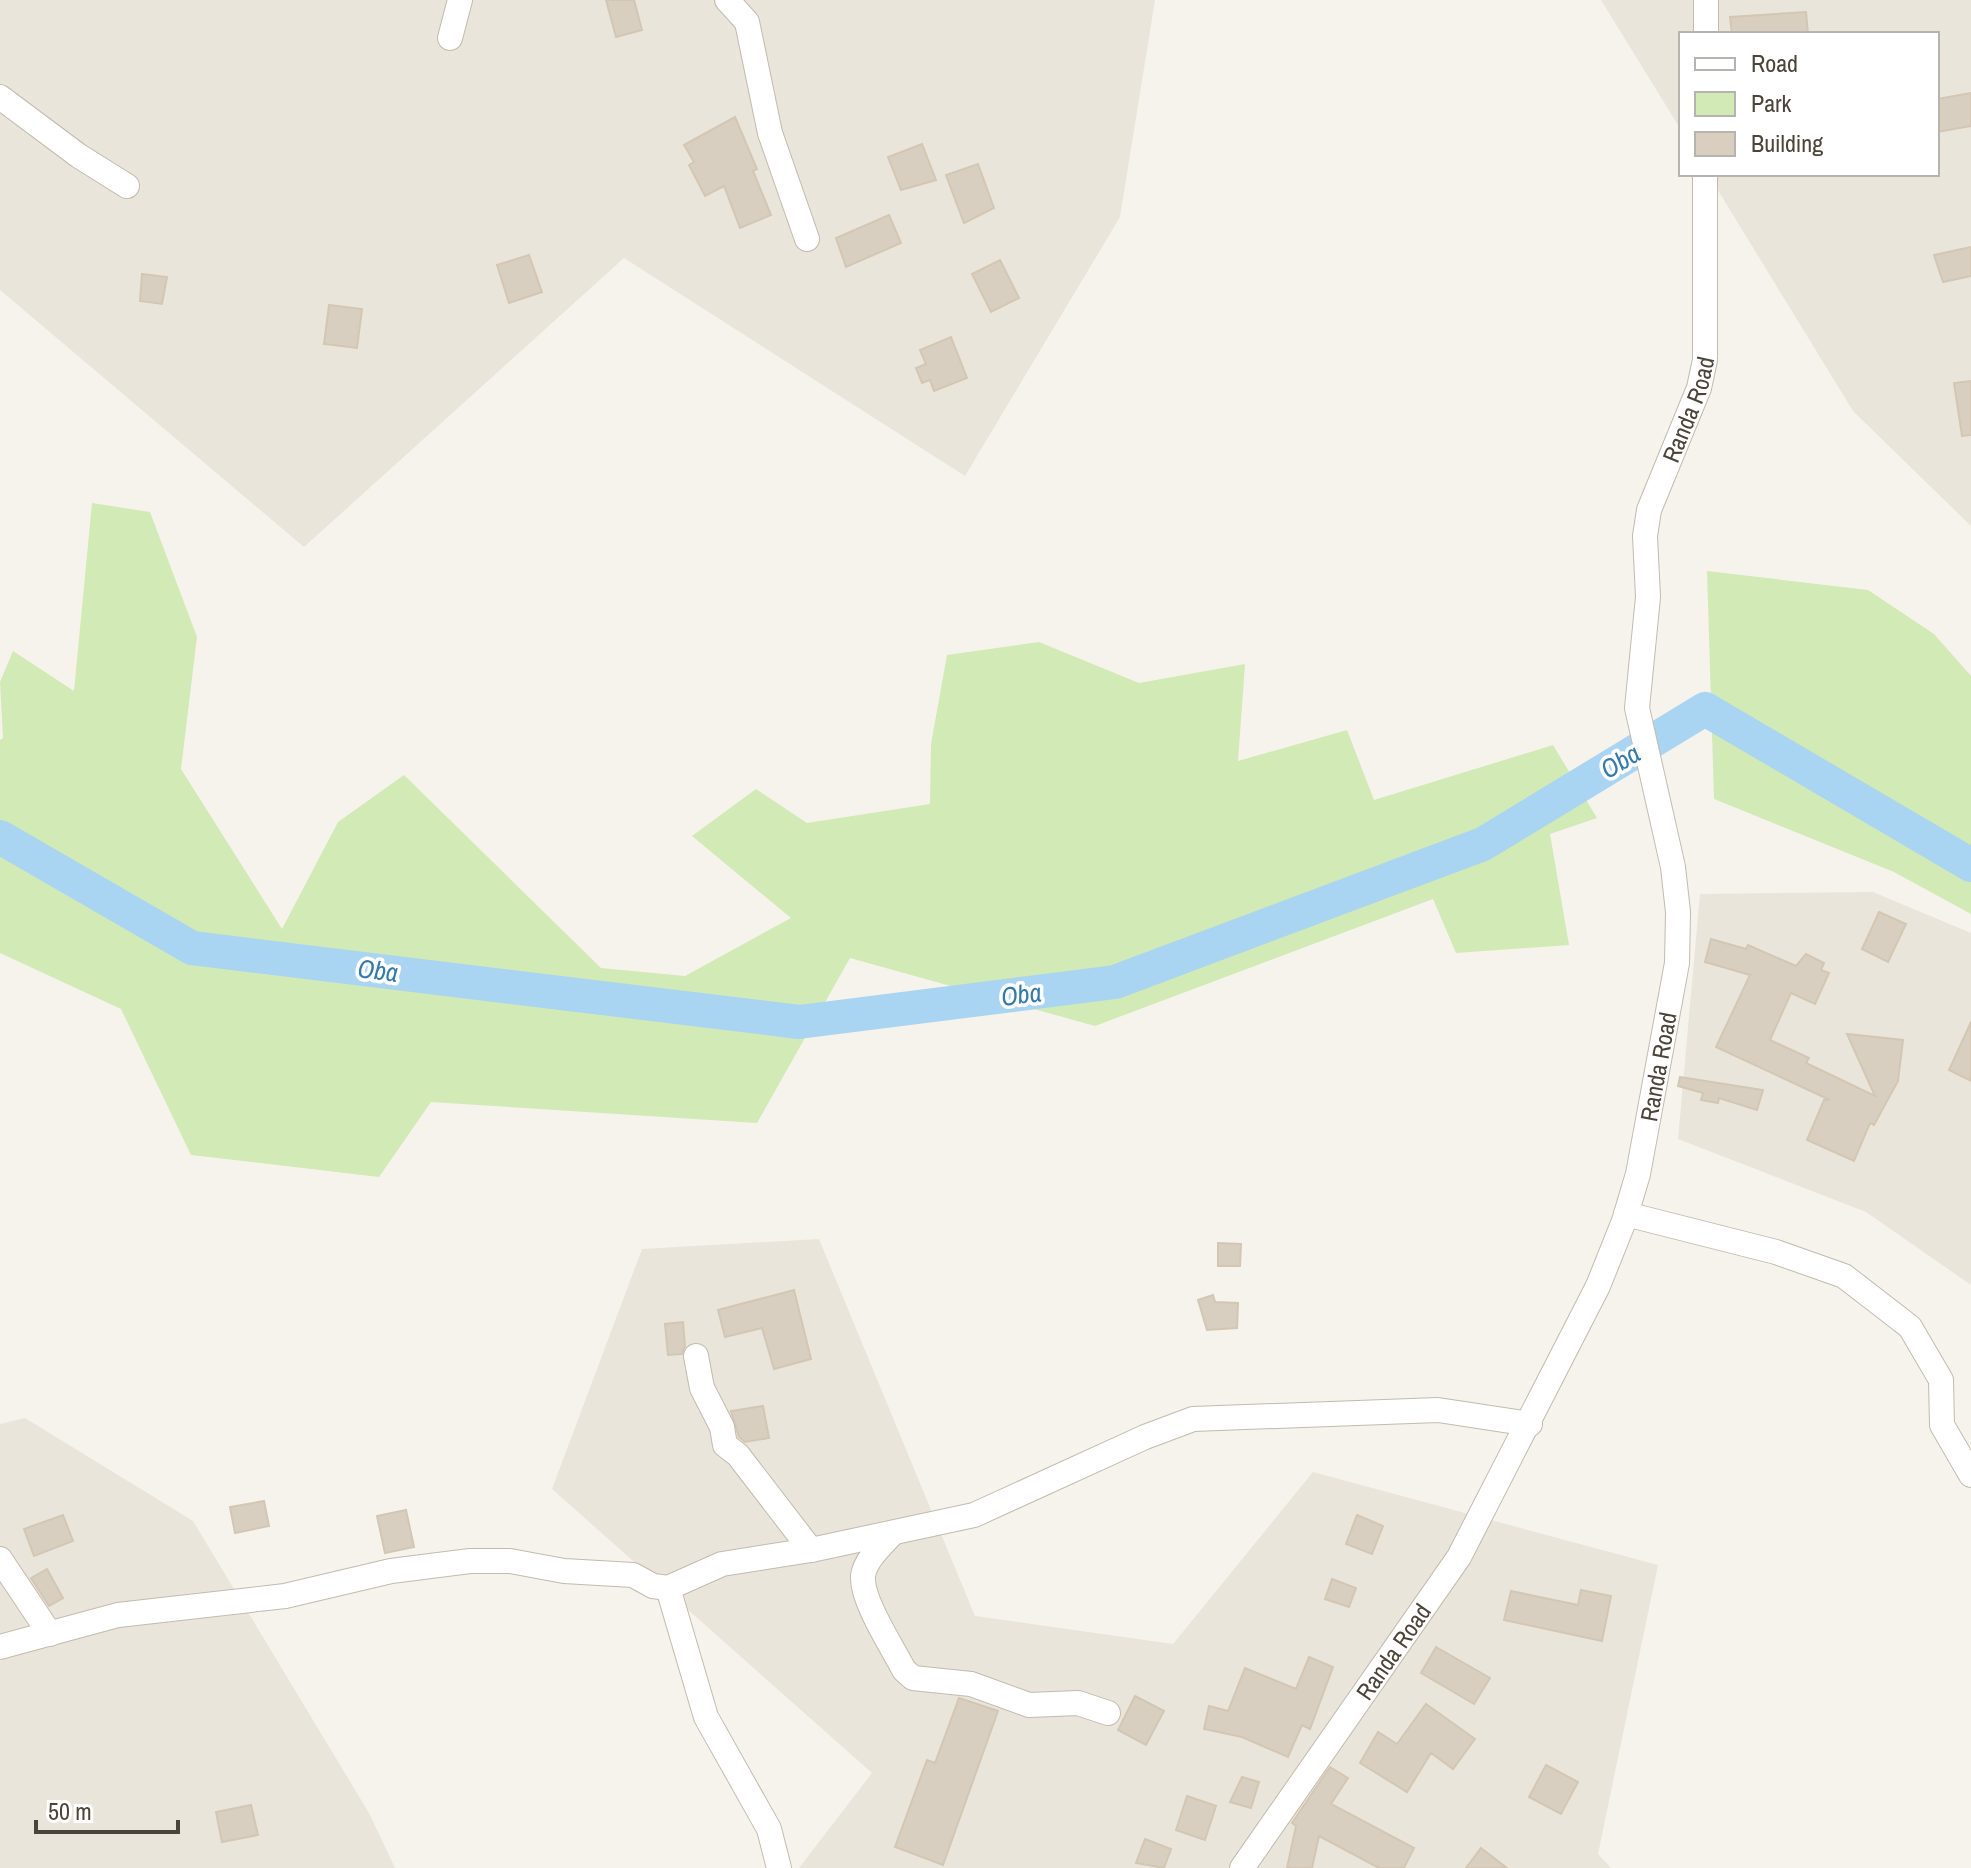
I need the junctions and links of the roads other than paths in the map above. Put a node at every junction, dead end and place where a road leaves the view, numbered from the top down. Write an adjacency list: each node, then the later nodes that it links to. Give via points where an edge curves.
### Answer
1 (460, 0): 5 (street)
2 (727, 0): 9 (street, via 747,22 770,133)
3 (1706, 0): 4 (street)
4 (1706, 32)
5 (450, 38)
6 (0, 97): 8 (street)
7 (1705, 176): 10 (street, Randa Road, via 1705,360 1699,388 1649,510 1645,536 1648,597 1637,708 1673,867 1677,963)
8 (127, 186)
9 (807, 239)
10 (1626, 1214): 12 (street, Randa Road, via 1598,1286); 13 (street, via 1776,1252 1844,1276 1910,1327 1941,1380 1942,1425)
11 (696, 1356): 15 (street, via 702,1388 725,1445)
12 (1530, 1424): 14 (street, via 1438,1410 1193,1419 981,1513); 22 (street, Randa Road, via 1459,1557)
13 (1971, 1475)
14 (892, 1534): 15 (street); 20 (street, via 863,1575 865,1593 913,1678 971,1684 1042,1708 1078,1703)
15 (811, 1550): 17 (street, via 722,1564)
16 (0, 1559): 18 (street)
17 (668, 1588): 18 (street, via 633,1575 470,1561 391,1571 285,1596 118,1615); 21 (street, via 706,1717 769,1829)
18 (50, 1634): 19 (street)
19 (0, 1647)
20 (1108, 1713)
21 (779, 1868)
22 (1242, 1868)

